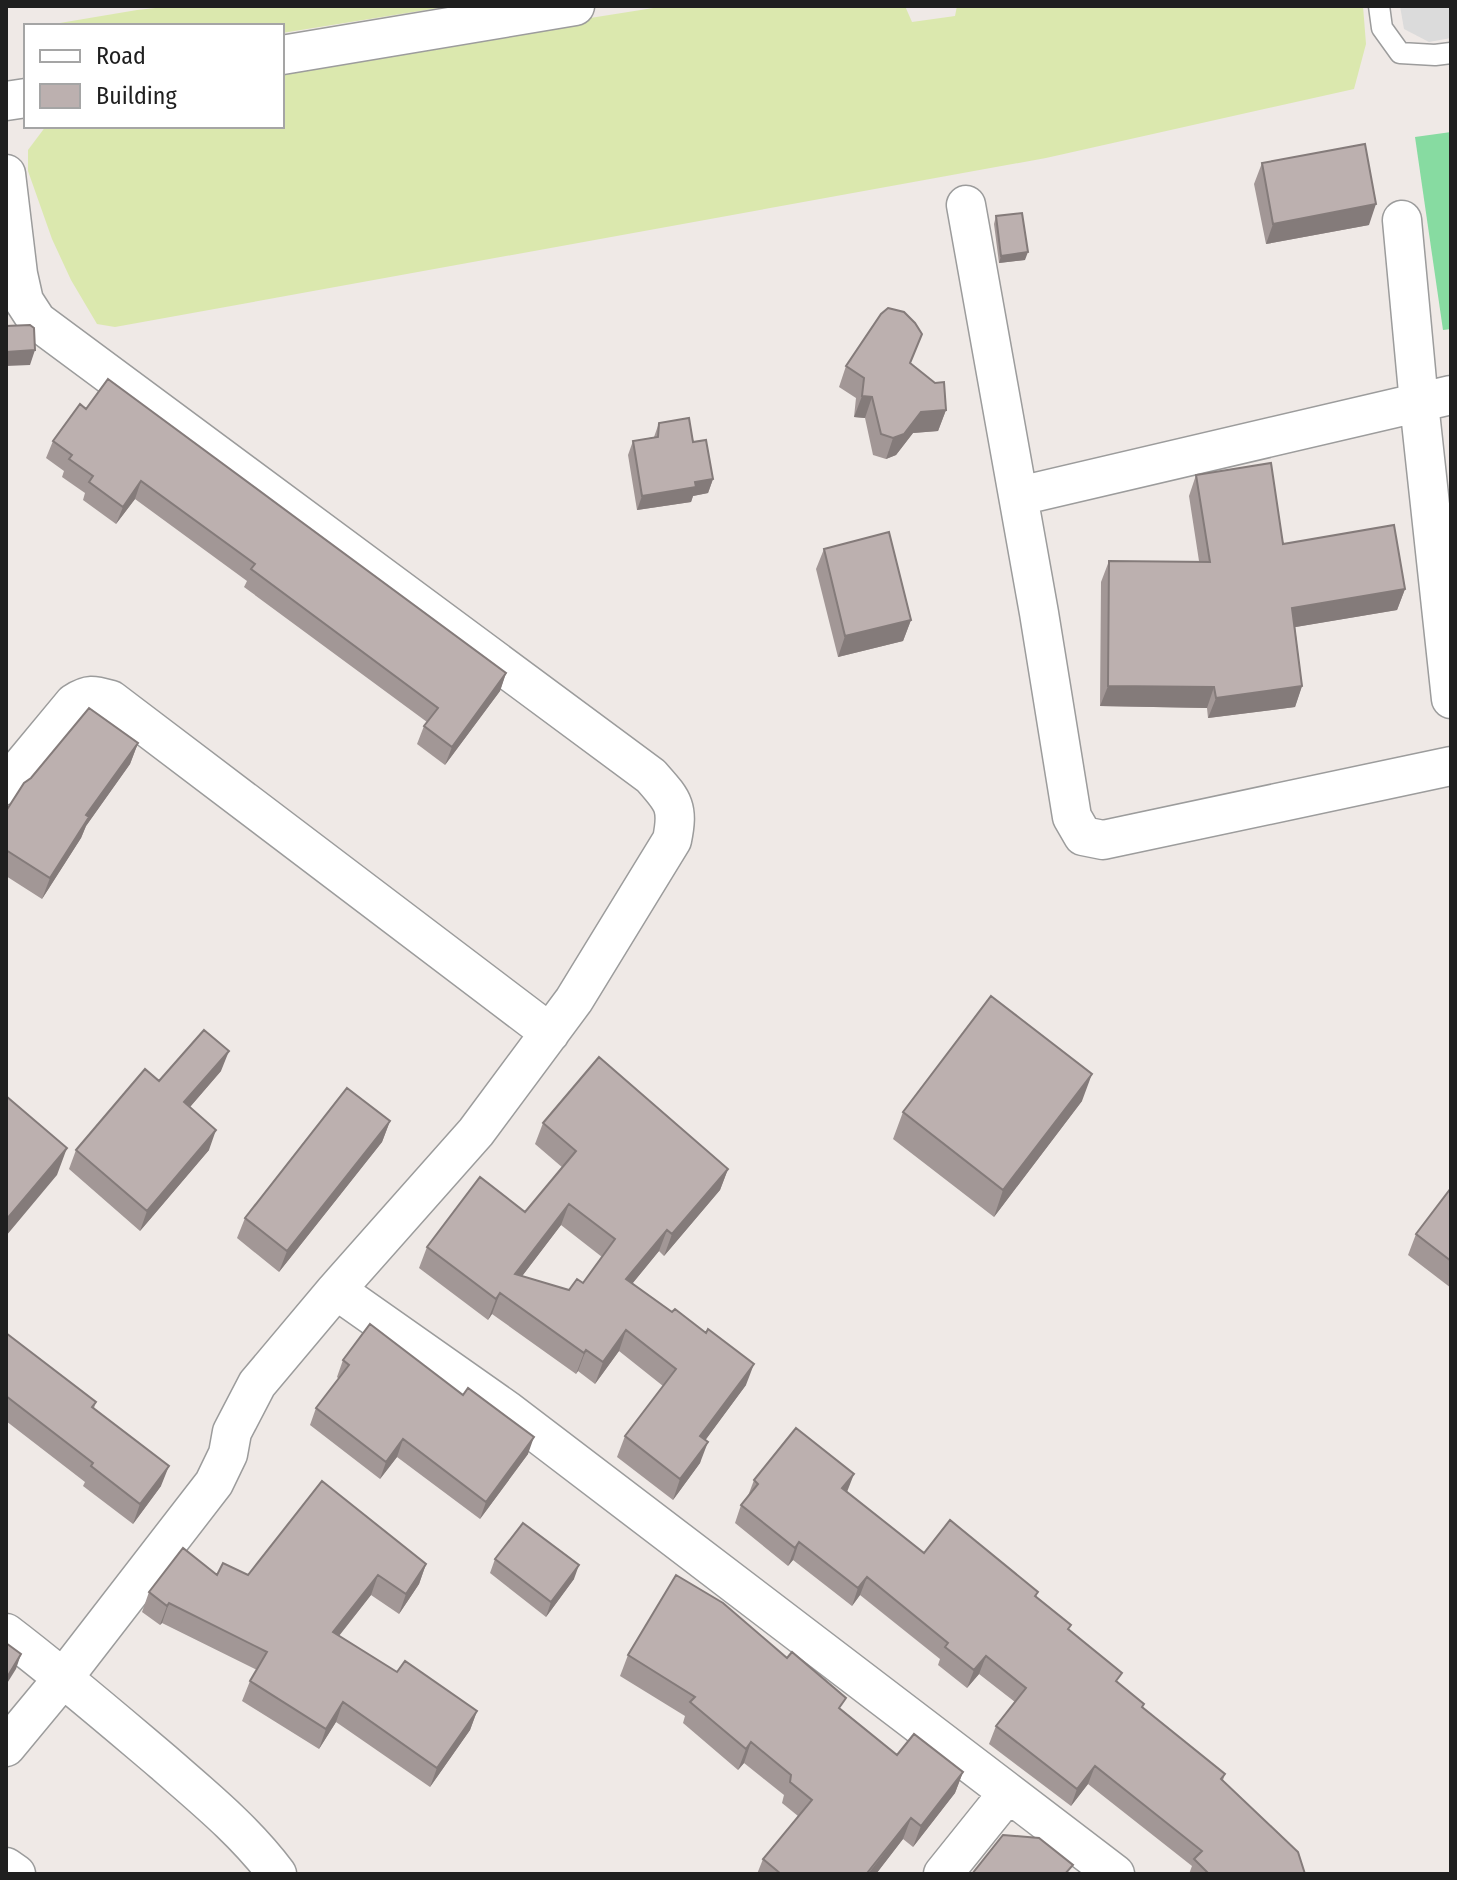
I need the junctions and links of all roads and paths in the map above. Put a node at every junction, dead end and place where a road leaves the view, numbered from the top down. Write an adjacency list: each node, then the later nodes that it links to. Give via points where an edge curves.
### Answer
1 (575, 6): 4 (street)
2 (1379, 6): 3 (lane, via 1382,28 1400,53)
3 (1451, 53)
4 (284, 55)
5 (6, 174): 13 (street, via 18,274 24,301 37,321 651,776 670,798 676,818 672,840)
6 (966, 205): 9 (street)
7 (1402, 220): 8 (street)
8 (1435, 399): 9 (street); 10 (street)
9 (1019, 496): 11 (street, via 1072,817 1083,836 1103,840)
10 (1451, 699)
11 (1451, 766)
12 (6, 785): 13 (street, via 74,703 93,694 111,700)
13 (550, 1033): 14 (street, via 476,1132)
14 (336, 1290): 16 (street, via 257,1384 214,1483); 18 (street, via 508,1411)
15 (6, 1633): 16 (street)
16 (64, 1677): 17 (street); 21 (street, via 222,1814)
17 (6, 1747)
18 (1008, 1793): 22 (street); 23 (street)
19 (6, 1867): 20 (street)
20 (16, 1874)
21 (277, 1874)
22 (943, 1874)
23 (1115, 1874)

